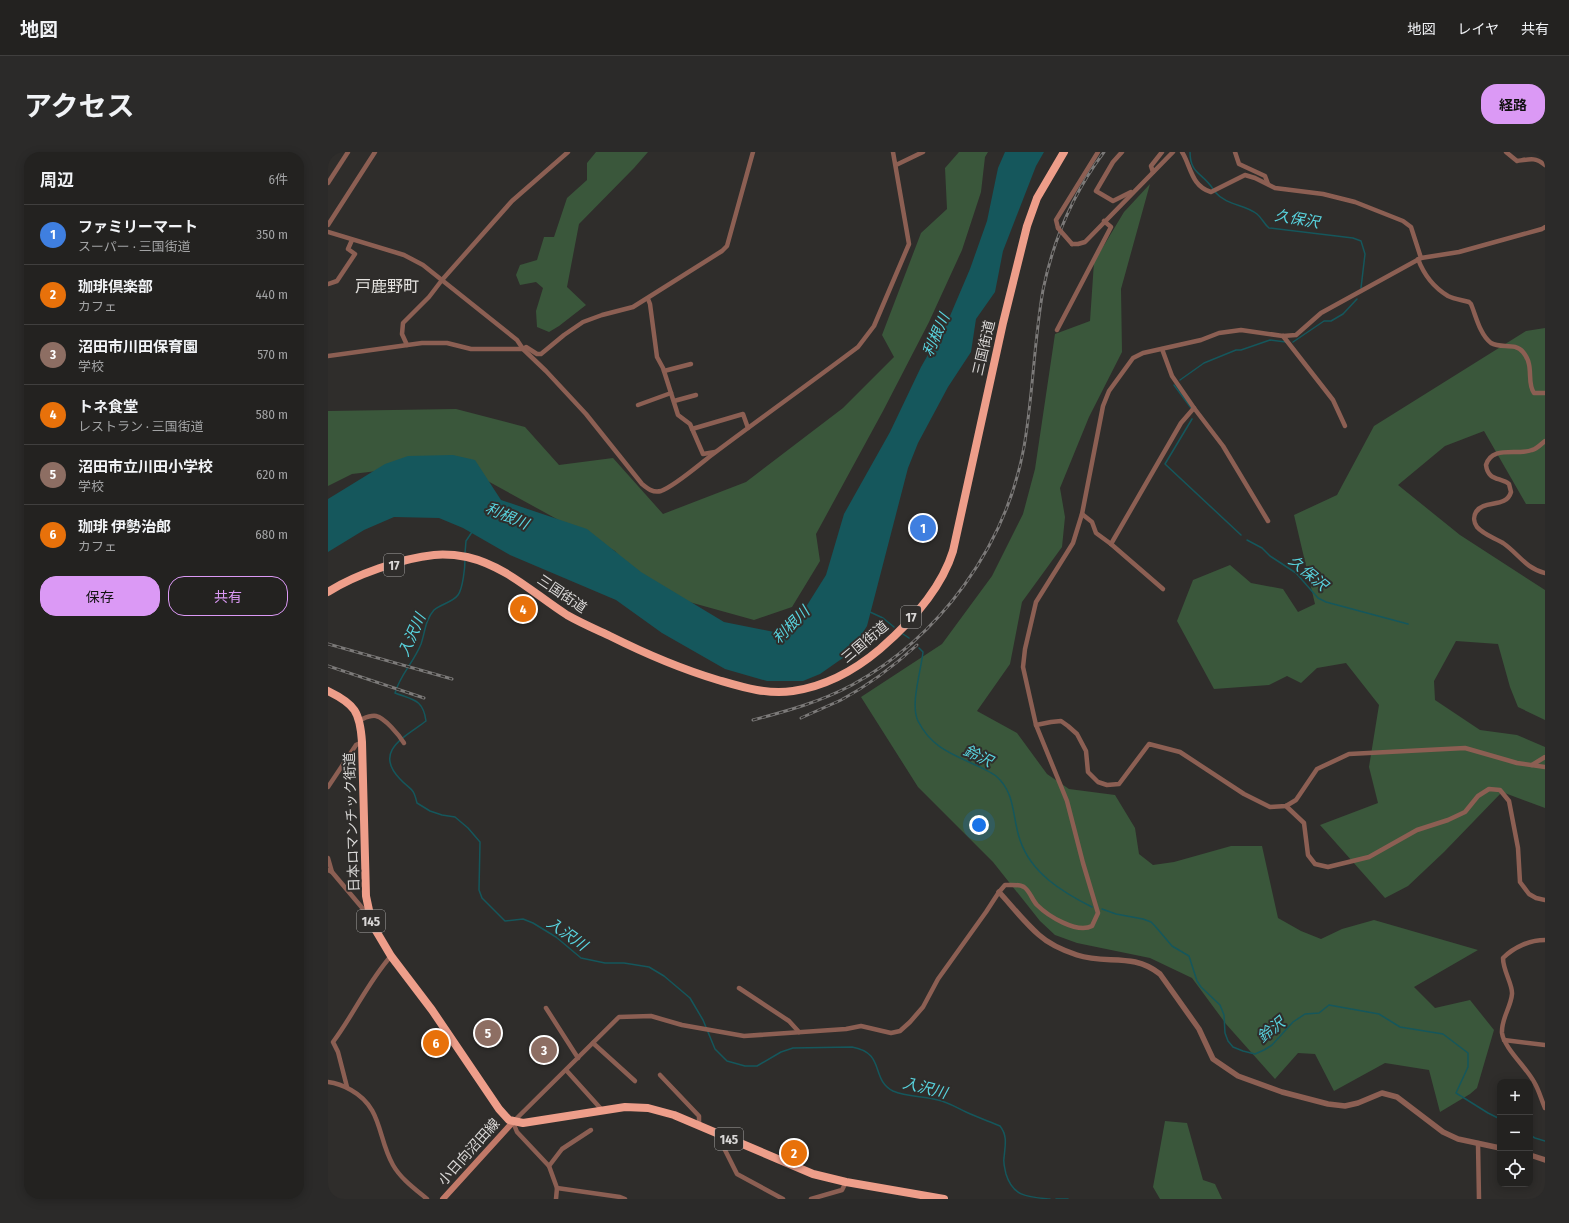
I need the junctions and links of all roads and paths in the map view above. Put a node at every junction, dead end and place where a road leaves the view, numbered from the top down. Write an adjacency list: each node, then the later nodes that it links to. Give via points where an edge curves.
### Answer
1 (348, 152): 18 (street)
2 (375, 152): 22 (street)
3 (568, 152): 27 (street, via 512,201)
4 (753, 152): 29 (street, via 726,246 716,256)
5 (893, 152): 15 (street)
6 (923, 152): 15 (street)
7 (1064, 152): 54 (highway, 三国街道 / 17, via 1037,198 1027,226 953,551 946,570 940,583 916,612 859,666 830,682 791,691 761,691 731,684 649,655 569,615 492,565 468,557 434,555 406,561 361,576)
8 (1098, 152): 21 (street, bridge, via 1056,220 1058,228 1072,244 1084,242)
9 (1122, 152): 20 (street, via 1096,191 1112,201)
10 (1162, 152): 17 (street, via 1151,166)
11 (1173, 152): 17 (street)
12 (1182, 152): 19 (street, via 1190,173 1206,191 1218,190 1246,176)
13 (1235, 152): 19 (street, via 1239,164 1265,176)
14 (1506, 152): 16 (street, via 1517,162 1538,159)
15 (896, 165): 46 (street, via 909,244 874,326 858,347)
16 (1545, 165)
17 (1153, 172): 20 (street)
18 (328, 183)
19 (1268, 184): 26 (street, via 1275,188 1323,194 1355,202 1403,221 1411,227)
20 (1134, 190): 21 (street)
21 (1104, 221): 30 (street, via 1111,227)
22 (328, 225)
23 (1545, 227): 26 (street, via 1459,252)
24 (328, 232): 25 (street)
25 (352, 240): 27 (street, via 404,255 423,265); 28 (street, via 348,249 355,254 337,281)
26 (1420, 259): 31 (street, via 1321,313 1296,335); 39 (street, via 1423,271 1430,282 1447,295 1472,304 1484,335 1490,342 1520,349 1524,353 1531,376 1531,389 1534,393)
27 (442, 280): 32 (street, via 404,323 402,334); 33 (street, via 517,340)
28 (328, 284)
29 (648, 299): 33 (street, via 633,307 583,322 541,354 526,347); 37 (street, via 657,357)
30 (1057, 330)
31 (1283, 336): 34 (street, via 1241,330 1219,333); 44 (street, via 1333,400)
32 (407, 345): 33 (street, via 439,342 471,348); 35 (street)
33 (523, 349): 48 (street, via 586,414 649,490 654,492 667,488)
34 (1162, 349): 43 (street, via 1172,376); 49 (street, via 1133,358 1109,390 1103,406)
35 (328, 356)
36 (691, 364): 37 (street)
37 (664, 371): 38 (street)
38 (671, 393): 41 (street); 42 (street)
39 (1545, 393)
40 (696, 395): 41 (street)
41 (674, 401): 45 (street, via 678,415)
42 (638, 405)
43 (1194, 408): 50 (street, via 1224,446); 51 (street, via 1181,423)
44 (1345, 426)
45 (692, 428): 46 (street, via 743,414); 48 (street, via 703,454)
46 (748, 428): 48 (street)
47 (1545, 441): 52 (street, via 1532,450 1498,453 1490,458 1486,464 1488,471 1495,479 1509,484 1511,492 1505,501 1481,508 1475,513 1474,519 1479,529 1510,548 1532,569)
48 (716, 452)
49 (1082, 514): 51 (street, via 1092,522 1096,533); 57 (street, via 1073,543 1036,602 1025,649 1023,667)
50 (1268, 521)
51 (1111, 544): 53 (street)
52 (1545, 573)
53 (1163, 589)
54 (328, 592)
55 (328, 691): 56 (highway, 日本ロマンチック街道 / 145, via 354,707)
56 (360, 720): 58 (highway, 日本ロマンチック街道 / 145); 59 (street, via 376,716 391,727)
57 (1036, 725): 64 (street, via 1061,722 1077,734 1086,751 1088,772 1098,782 1107,785 1119,784 1149,744 1180,752 1244,794 1270,807); 67 (street, via 1067,801 1098,913 1092,926 1082,929 1051,916 1023,887 1005,885)
58 (362, 742): 63 (street, via 356,745); 69 (highway, 日本ロマンチック街道 / 145, via 366,896)
59 (404, 743)
60 (1545, 757): 61 (street)
61 (1532, 765): 62 (street); 64 (street, via 1465,748 1349,754 1317,769 1296,800)
62 (1545, 767)
63 (328, 787)
64 (1286, 806): 68 (street, via 1304,823 1308,855 1315,864 1328,867 1369,858 1417,830 1465,812 1478,796 1489,789 1500,790 1510,801 1518,848 1520,882 1529,894)
65 (328, 858): 66 (street)
66 (330, 871): 69 (street)
67 (999, 892): 74 (street, via 938,979 922,1007 900,1031 891,1033 861,1026); 90 (street, via 1040,936 1051,943 1078,955 1096,959 1133,961 1160,974 1199,1029 1213,1059 1238,1076 1282,1092 1328,1104 1344,1106 1382,1093 1397,1097 1443,1132 1458,1139)
68 (1545, 900)
69 (370, 917): 71 (highway, 日本ロマンチック街道 / 145, via 375,930)
70 (1545, 940): 75 (street, via 1527,943 1504,958 1504,969 1513,993 1504,1022)
71 (392, 956): 83 (street, via 380,969 348,1023 333,1042); 86 (highway, 日本ロマンチック街道 / 145, via 486,1091)
72 (739, 988): 74 (street, via 789,1021)
73 (546, 1008): 78 (street)
74 (799, 1032): 76 (street, via 744,1036 682,1025 651,1016 619,1017)
75 (1504, 1040): 77 (street); 84 (street, via 1534,1082)
76 (593, 1043): 78 (street); 81 (street)
77 (1545, 1045)
78 (578, 1058): 79 (street)
79 (566, 1070): 85 (street); 86 (street)
80 (660, 1075): 87 (street, via 699,1116)
81 (636, 1081)
82 (328, 1082): 83 (street)
83 (347, 1087): 97 (street, via 370,1104 392,1164 400,1176)
84 (1545, 1108)
85 (602, 1110): 86 (highway, 145, via 531,1122); 87 (highway, 145, via 648,1108 674,1115)
86 (513, 1122): 94 (street, via 517,1132); 98 (main road, 小日向沼田線)
87 (699, 1126): 89 (highway, 145)
88 (591, 1130): 94 (street, via 562,1150)
89 (717, 1134): 95 (highway, 145, via 812,1174); 101 (street, via 737,1174)
90 (1478, 1143): 91 (street); 104 (street)
91 (1497, 1147)
92 (1533, 1156): 93 (street)
93 (1545, 1160)
94 (549, 1166): 96 (street)
95 (846, 1182): 102 (street, via 842,1190); 103 (highway, 145)
96 (558, 1188): 99 (street); 100 (street)
97 (427, 1199)
98 (443, 1199)
99 (556, 1199)
100 (625, 1199)
101 (783, 1199)
102 (811, 1199)
103 (944, 1199)
104 (1479, 1199)

